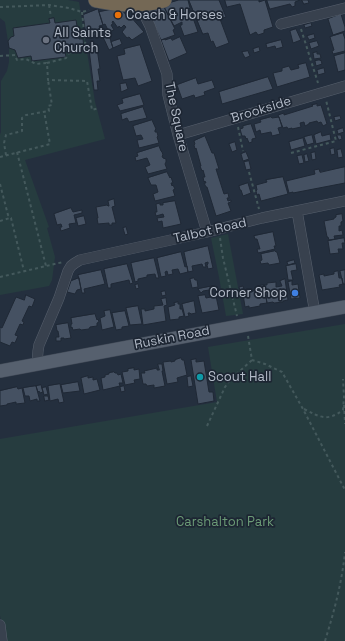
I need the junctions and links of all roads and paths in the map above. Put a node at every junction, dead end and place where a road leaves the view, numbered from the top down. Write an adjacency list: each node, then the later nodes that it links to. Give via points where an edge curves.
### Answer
1 (164, 0): 3 (highway)
2 (100, 3): 3 (highway); 7 (path)
3 (142, 4): 19 (street, The Square, via 167,74 168,95)
4 (49, 5): 5 (path); 7 (path); 8 (path)
5 (0, 7)
6 (345, 8): 9 (street)
7 (82, 12): 12 (path, via 86,50 69,53 66,58)
8 (51, 17)
9 (281, 24)
10 (301, 30): 15 (path)
11 (0, 56): 12 (path, via 15,55 17,60 26,59 36,64)
12 (46, 62): 13 (path)
13 (48, 80): 16 (path, via 87,81 92,110); 17 (path, via 52,105 48,106 49,111)
14 (345, 86): 15 (street, Brookside)
15 (323, 92): 18 (street, Brookside); 22 (path, via 336,141)
16 (99, 108)
17 (44, 111): 21 (path, via 50,144); 23 (path, via 26,115 22,118 22,131 6,135)
18 (236, 118): 19 (street, Brookside); 20 (path)
19 (178, 135): 33 (street, The Square)
20 (243, 151)
21 (17, 152): 23 (path); 35 (path)
22 (291, 153)
23 (6, 155): 24 (path)
24 (0, 157)
25 (249, 172): 30 (path)
26 (0, 184): 29 (path, via 8,215)
27 (345, 201): 28 (street, Talbot Road)
28 (296, 211): 30 (street, Talbot Road); 39 (street)
29 (12, 218): 31 (path); 36 (path)
30 (262, 218): 32 (street, Talbot Road)
31 (0, 221)
32 (218, 229): 33 (street, Talbot Road); 40 (path, via 223,258)
33 (207, 232): 34 (street, Talbot Road, via 80,260)
34 (73, 264): 35 (path, via 64,262); 42 (street, via 39,345)
35 (46, 266): 36 (path)
36 (24, 271): 37 (path)
37 (0, 277)
38 (345, 307): 39 (main road, Ruskin Road)
39 (315, 313): 40 (main road, Ruskin Road)
40 (243, 325): 41 (path); 42 (main road, Ruskin Road)
41 (252, 360): 46 (path, via 282,372); 48 (path, via 231,379)
42 (37, 364): 43 (main road, Ruskin Road)
43 (0, 371)
44 (343, 378): 45 (path)
45 (345, 397): 46 (path, via 343,410 329,418); 47 (path)
46 (303, 409): 49 (path)
47 (345, 424)
48 (207, 426)
49 (345, 490)
50 (345, 552): 53 (path, via 338,593)
51 (0, 626): 52 (street)
52 (2, 641)
53 (325, 641)

